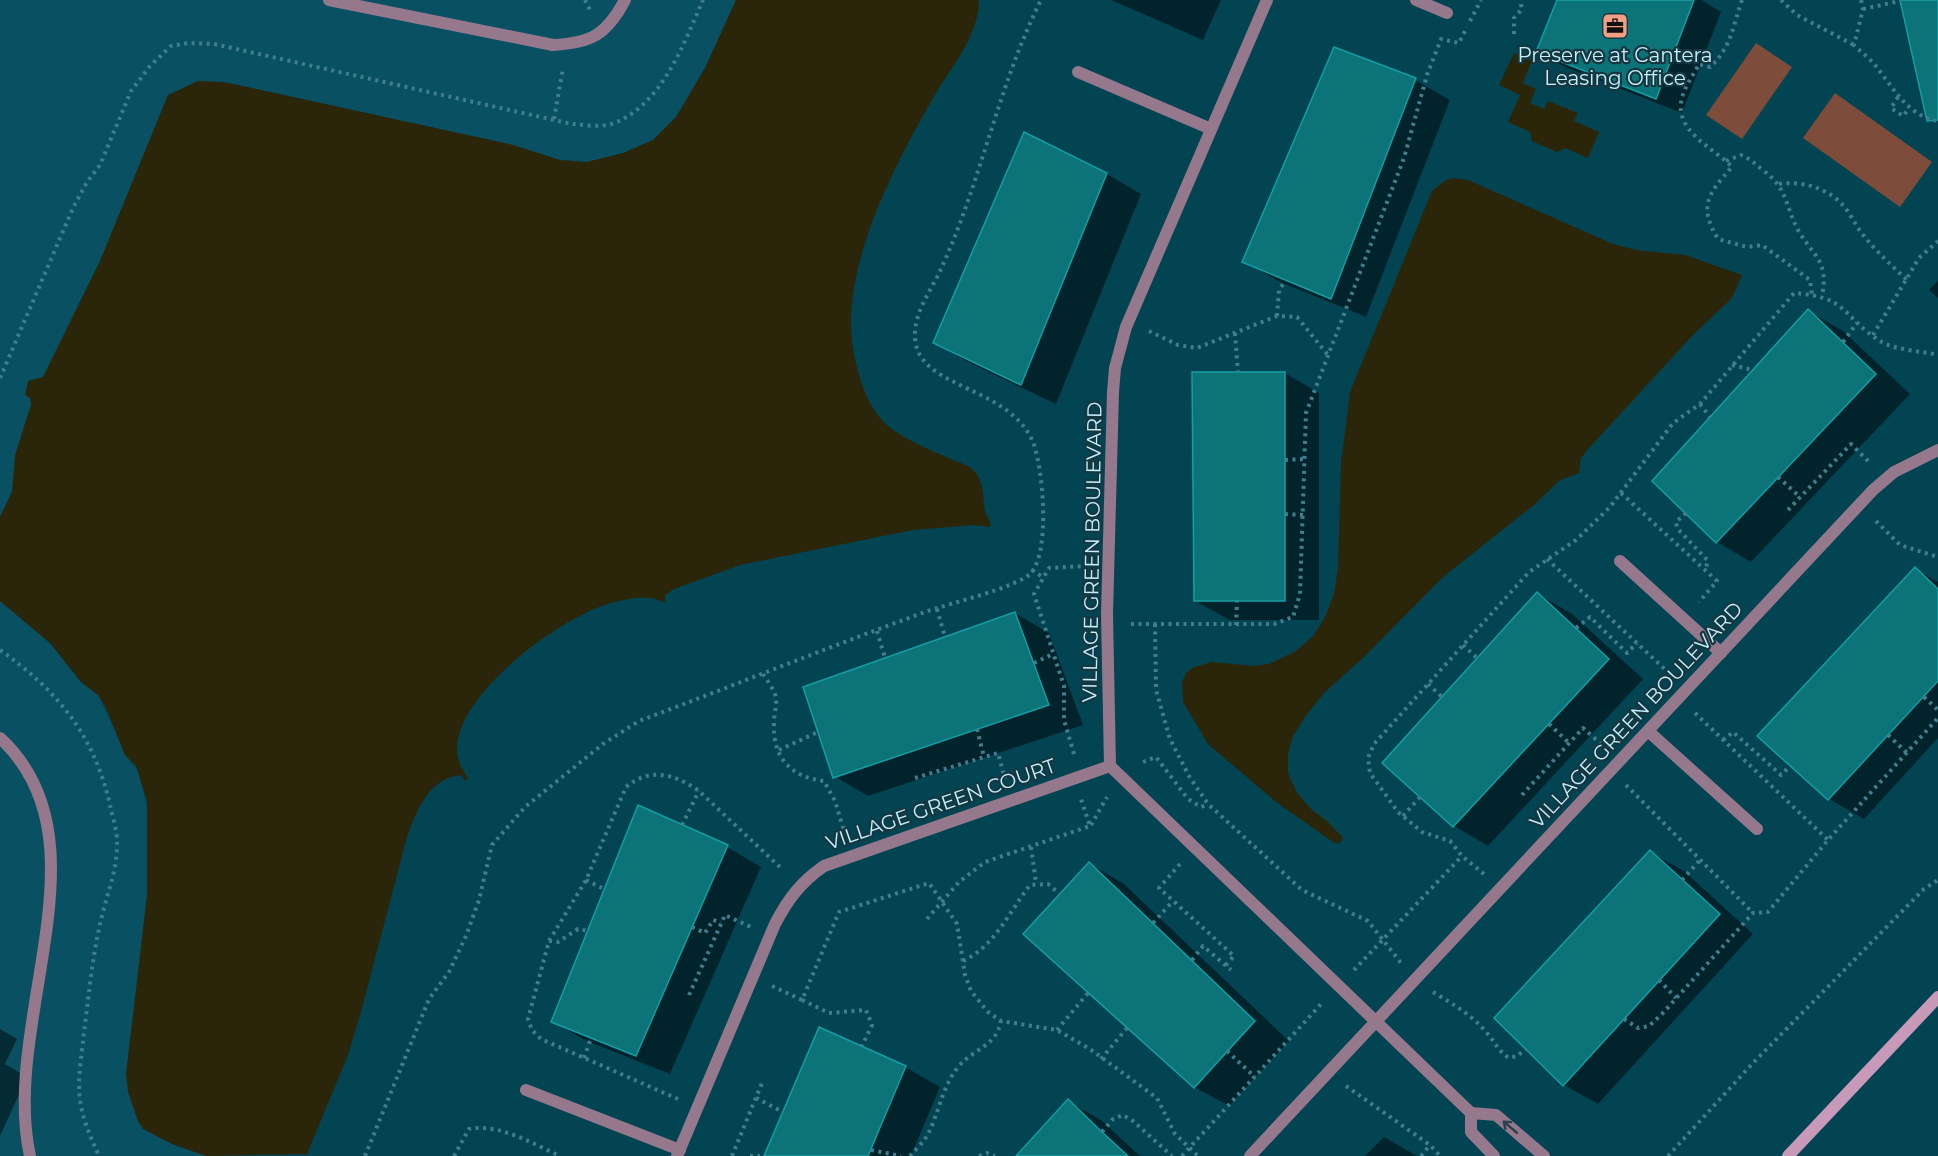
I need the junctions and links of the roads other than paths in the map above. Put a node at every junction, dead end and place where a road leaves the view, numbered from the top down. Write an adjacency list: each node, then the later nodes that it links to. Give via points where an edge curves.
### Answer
1 (328, 0): 2 (street, via 553,45 596,36 609,27)
2 (625, 0)
3 (1267, 0): 7 (street, VILLAGE GREEN BOULEVARD)
4 (1416, 0): 5 (street)
5 (1447, 13)
6 (1078, 72): 7 (street)
7 (1211, 129): 13 (street, VILLAGE GREEN BOULEVARD, via 1126,327 1115,368 1107,614)
8 (1938, 450): 10 (street, VILLAGE GREEN BOULEVARD, via 1894,472 1873,490)
9 (1620, 561): 10 (street)
10 (1721, 653): 11 (street, VILLAGE GREEN BOULEVARD)
11 (1648, 731): 14 (street); 17 (street, VILLAGE GREEN BOULEVARD)
12 (0, 738): 16 (street, via 30,776 45,829 44,886)
13 (1110, 766): 17 (street); 21 (street, VILLAGE GREEN COURT, via 824,866 807,878 789,897 774,924)
14 (1757, 829)
15 (1938, 997): 26 (main road)
16 (20, 1015)
17 (1375, 1024): 20 (street); 23 (street)
18 (17, 1035): 22 (street, via 15,1102)
19 (526, 1090): 21 (street)
20 (1471, 1113): 24 (street, via 1471,1132); 25 (street, one-way to 20, via 1496,1115)
21 (679, 1153)
22 (30, 1156)
23 (1250, 1156)
24 (1494, 1156)
25 (1544, 1156)
26 (1788, 1156)

